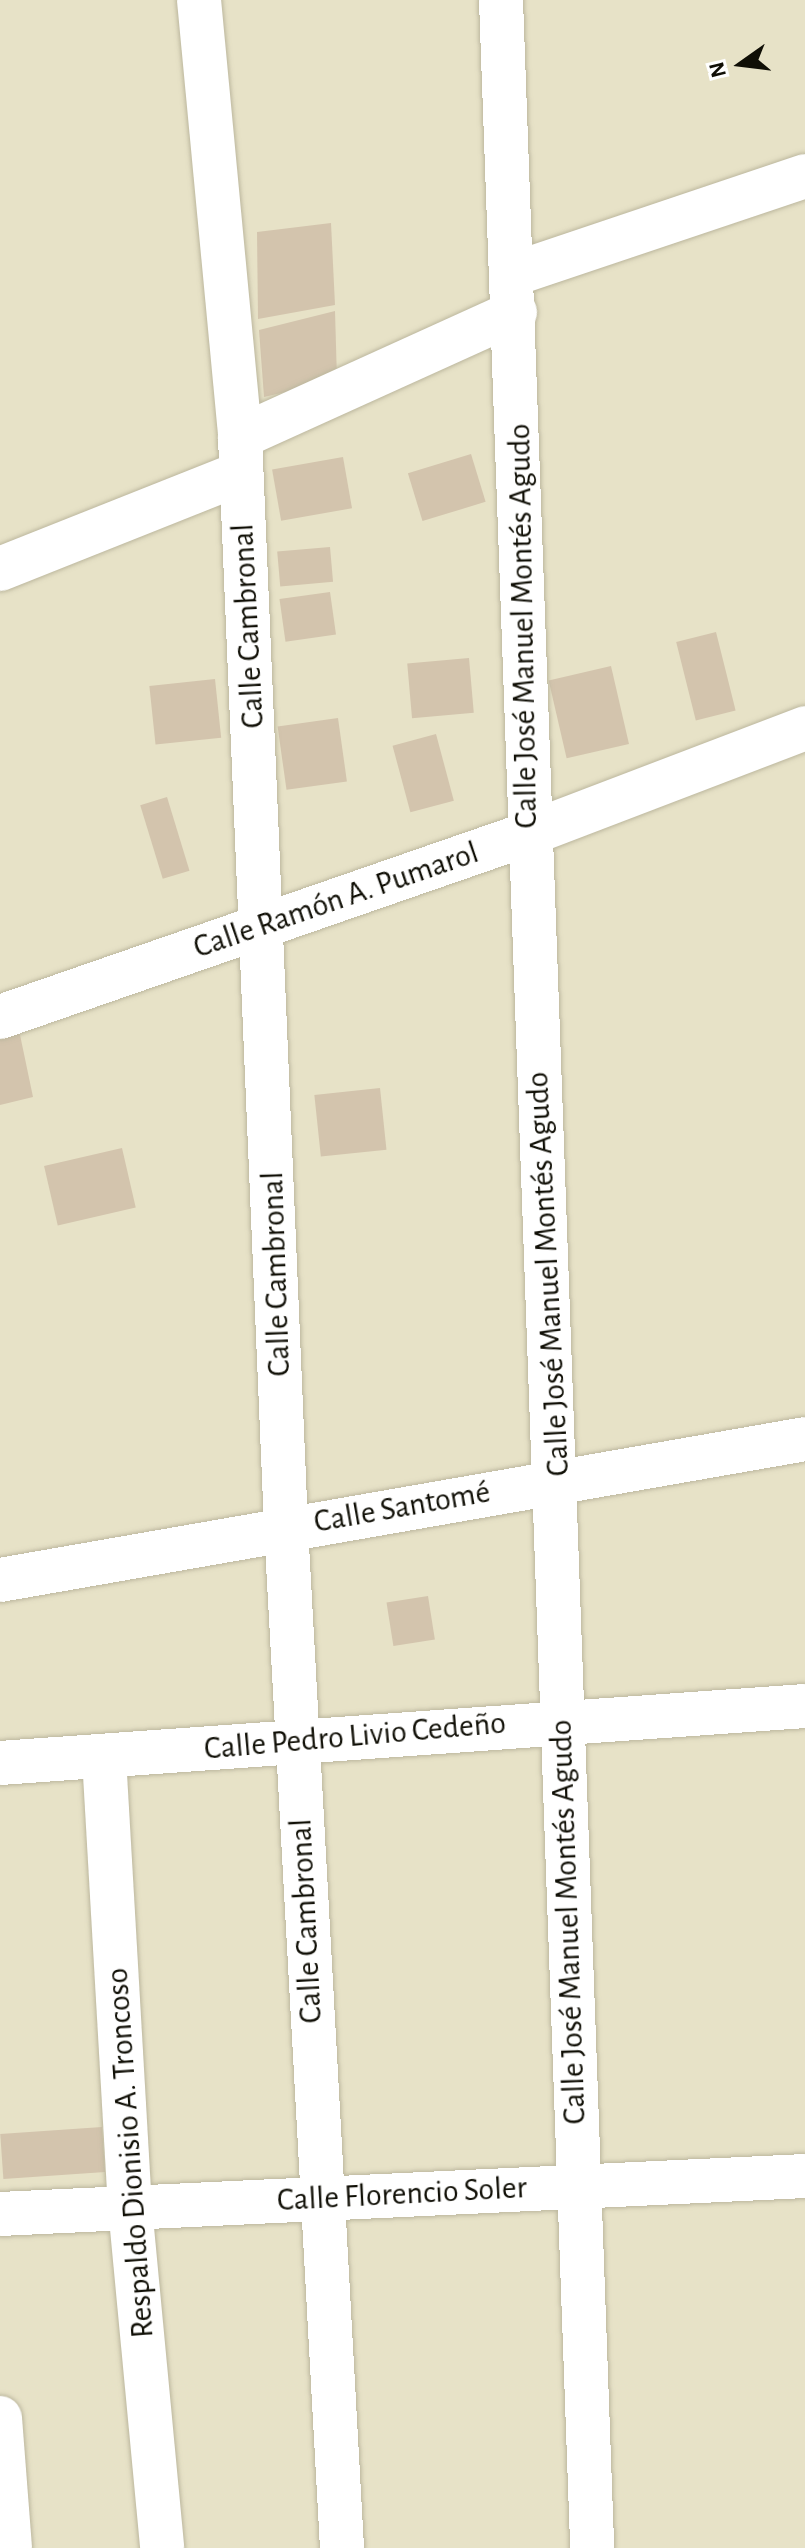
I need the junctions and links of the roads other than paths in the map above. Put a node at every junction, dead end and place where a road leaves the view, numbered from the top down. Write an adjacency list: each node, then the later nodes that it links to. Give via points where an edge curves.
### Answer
1 (199, 0): 5 (street, Calle Cambronal)
2 (501, 0): 4 (street, Calle José Manuel Montés Agudo)
3 (805, 176): 4 (street)
4 (514, 293): 5 (street); 8 (street, Calle José Manuel Montés Agudo)
5 (241, 455): 6 (street); 9 (street, Calle Cambronal)
6 (0, 569)
7 (805, 728): 8 (street, Calle Ramón A. Pumarol)
8 (528, 834): 9 (street, Calle Ramón A. Pumarol); 12 (street, Calle José Manuel Montés Agudo)
9 (262, 925): 10 (street, Calle Ramón A. Pumarol); 13 (street, Calle Cambronal)
10 (0, 1017)
11 (805, 1439): 12 (street, Calle Santomé)
12 (558, 1480): 13 (street, Calle Santomé); 16 (street, Calle José Manuel Montés Agudo)
13 (286, 1527): 14 (street, Calle Santomé); 17 (street, Calle Cambronal)
14 (0, 1580)
15 (805, 1706): 16 (street, Calle Pedro Livio Cedeño)
16 (562, 1719): 17 (street, Calle Pedro Livio Cedeño); 21 (street, Calle José Manuel Montés Agudo)
17 (297, 1741): 18 (street, Calle Pedro Livio Cedeño); 22 (street, Calle Cambronal)
18 (104, 1757): 19 (street, Calle Pedro Livio Cedeño); 23 (street, Respaldo Dionisio A. Troncoso)
19 (0, 1763)
20 (805, 2176): 21 (street, Calle Florencio Soler)
21 (576, 2184): 22 (street, Calle Florencio Soler); 29 (street, Calle José Manuel Montés Agudo)
22 (321, 2200): 23 (street, Calle Florencio Soler); 28 (street, Calle Cambronal)
23 (130, 2207): 24 (street, Calle Florencio Soler); 27 (street, Respaldo Dionisio A. Troncoso)
24 (0, 2214)
25 (0, 2418): 26 (street)
26 (10, 2548)
27 (162, 2548)
28 (342, 2548)
29 (592, 2548)

